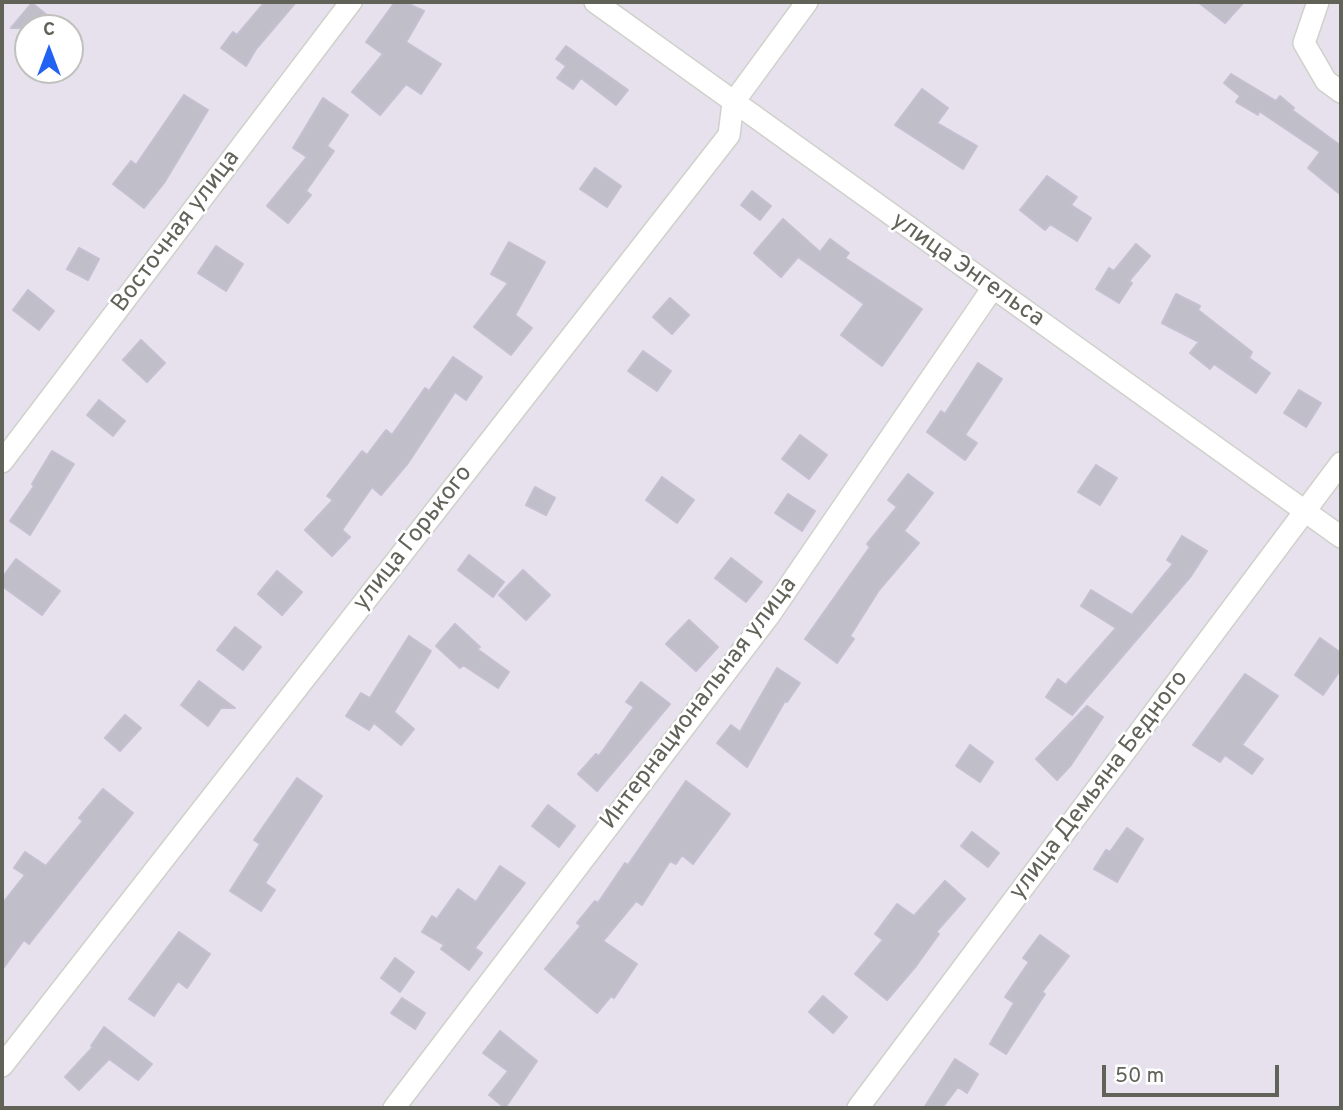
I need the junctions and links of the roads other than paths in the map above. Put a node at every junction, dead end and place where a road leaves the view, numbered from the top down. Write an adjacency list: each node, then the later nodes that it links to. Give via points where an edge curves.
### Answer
1 (351, 2): 8 (street, Восточная улица)
2 (595, 2): 6 (street, улица Энгельса)
3 (807, 2): 6 (street, улица Горького)
4 (1318, 2): 5 (street, via 1304,43 1326,81)
5 (1341, 92)
6 (733, 103): 7 (street, улица Энгельса); 12 (street, улица Горького, via 729,135)
7 (992, 289): 10 (street, улица Энгельса); 13 (street, Интернациональная улица, via 768,617)
8 (2, 462)
9 (1341, 463): 10 (street, улица Демьяна Бедного)
10 (1306, 511): 11 (street, улица Энгельса); 14 (street, улица Демьяна Бедного)
11 (1341, 537)
12 (2, 1066)
13 (394, 1108)
14 (858, 1108)

